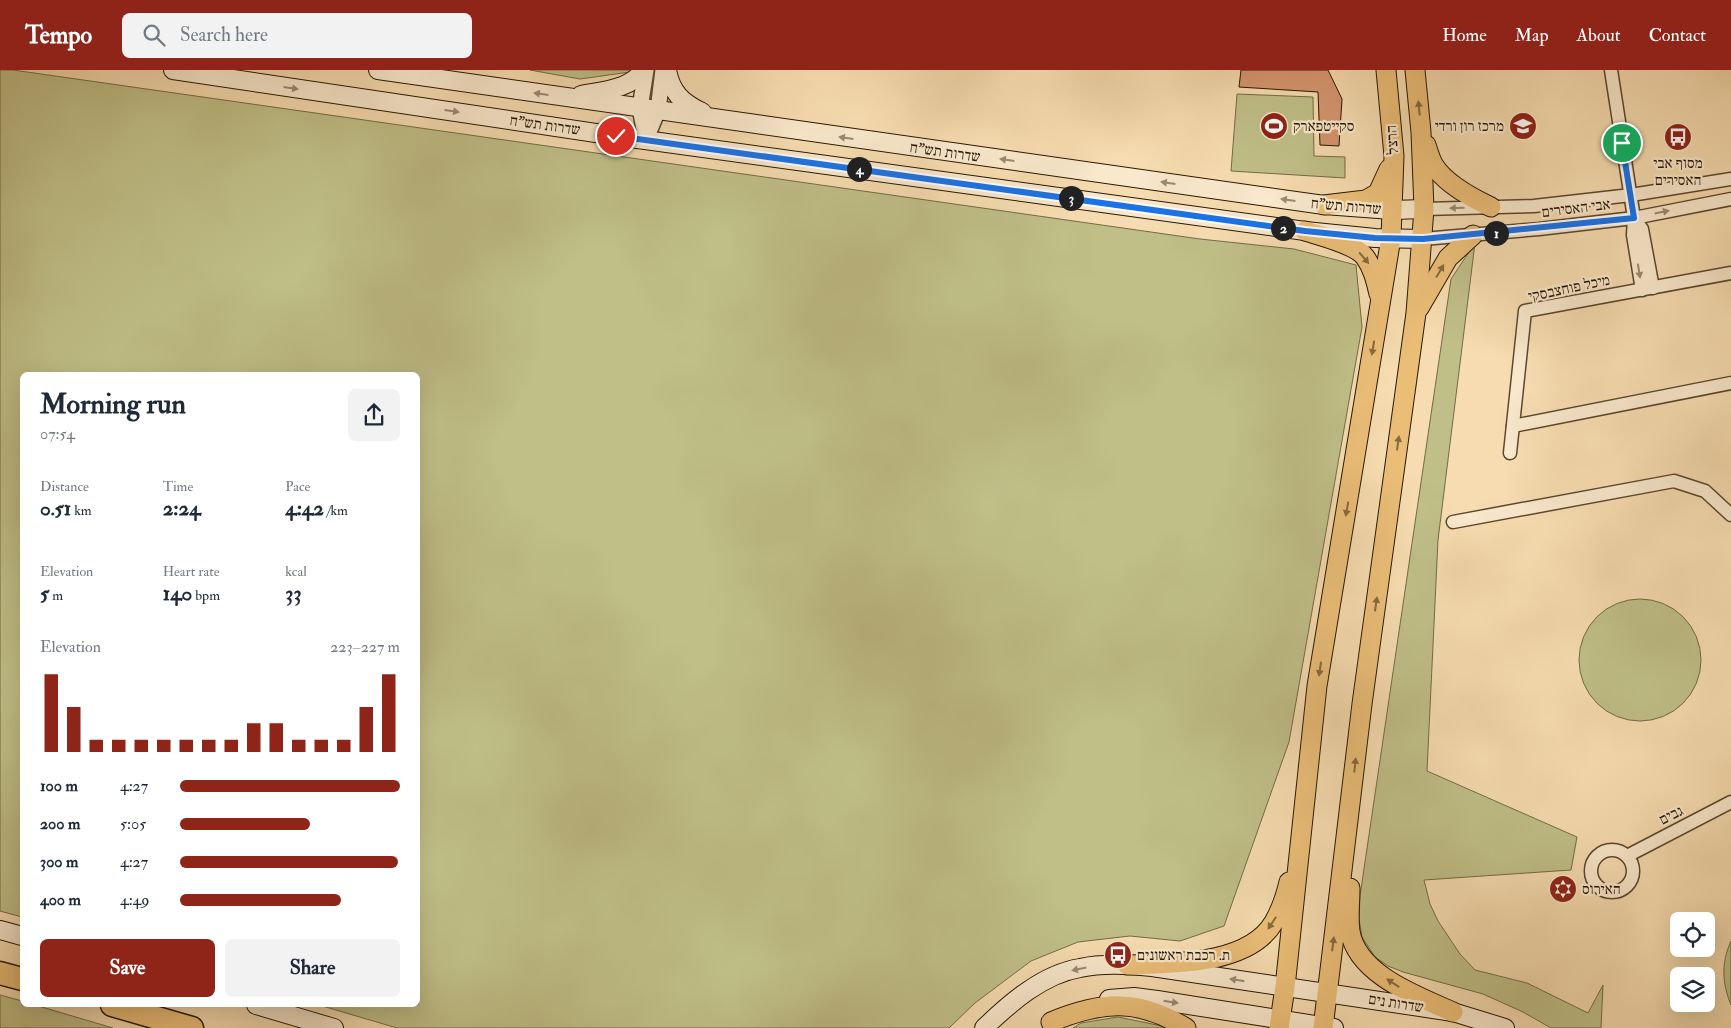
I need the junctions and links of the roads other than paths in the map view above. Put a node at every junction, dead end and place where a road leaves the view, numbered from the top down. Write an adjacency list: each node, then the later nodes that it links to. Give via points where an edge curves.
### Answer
1 (174, 70): 13 (main road, שדרות תש"ח, one-way to 13)
2 (378, 70): 8 (main road, שדרות תש"ח, one-way to 2)
3 (644, 70): 8 (main road, via 628,84); 9 (street)
4 (665, 70): 10 (street); 11 (main road, via 682,101)
5 (1386, 70): 14 (main road, הרצל)
6 (1415, 70): 12 (main road, הרצל, one-way to 6)
7 (1611, 70): 16 (street)
8 (569, 98): 9 (main road, שדרות תש"ח)
9 (640, 108): 10 (main road, שדרות תש"ח); 13 (street)
10 (658, 110): 11 (main road, שדרות תש"ח); 13 (street)
11 (721, 120): 18 (main road, שדרות תש"ח, one-way to 11)
12 (1421, 132): 19 (main road, via 1433,165 1463,194); 20 (main road, הרצל)
13 (646, 139): 23 (main road, שדרות תש"ח)
14 (1394, 156): 18 (main road, via 1378,193 1366,200); 21 (main road, הרצל)
15 (1731, 179): 16 (street, אבי האסירים)
16 (1630, 195): 19 (street, אבי האסירים, via 1534,206); 22 (street)
17 (1731, 198): 22 (street, אבי האסירים, one-way to 17)
18 (1324, 205): 21 (main road, שדרות תש"ח)
19 (1491, 207): 20 (street, אבי האסירים, one-way to 20)
20 (1424, 209): 21 (main road, שדרות תש"ח); 26 (main road, הרצל)
21 (1392, 210): 25 (main road, הרצל)
22 (1634, 218): 24 (street, אבי האסירים); 28 (street, via 1642,229)
23 (1305, 231): 25 (main road, שדרות תש"ח); 29 (main road, one-way to 29, via 1349,246 1364,256)
24 (1473, 235): 26 (street, אבי האסירים); 30 (main road, one-way to 24, via 1448,258)
25 (1391, 238): 26 (main road, שדרות תש"ח); 29 (main road, הרצל)
26 (1423, 239): 30 (main road, הרצל)
27 (1731, 273): 28 (street, מיכל פוחצבסקי)
28 (1647, 289): 32 (street, מיכל פוחצבסקי, via 1525,311)
29 (1380, 300): 38 (main road, הרצל, one-way to 38, via 1317,686)
30 (1416, 313): 36 (main road, הרצל, one-way to 30)
31 (1731, 383): 32 (street)
32 (1513, 426): 33 (street, מיכל פוחצבסקי)
33 (1510, 453)
34 (1731, 515): 35 (street, via 1705,491 1674,481)
35 (1453, 522)
36 (1352, 798): 46 (main road, one-way to 36); 49 (main road, one-way to 36, via 1402,989 1386,978 1369,964 1354,943 1350,931)
37 (1731, 802): 39 (street, גבים)
38 (1303, 827): 42 (main road, one-way to 42, via 1285,894 1274,922 1263,935 1231,953 1201,962); 45 (main road)
39 (1627, 856)
40 (0, 930): 41 (main road)
41 (20, 935)
42 (1127, 965): 45 (main road, שדרות נים, one-way to 42); 55 (main road, שדרות נים, one-way to 55, via 1079,968 1056,975 1013,1002)
43 (0, 972): 44 (highway)
44 (20, 978)
45 (1285, 987): 46 (main road, שדרות נים); 50 (main road)
46 (1327, 992): 49 (main road, שדרות נים); 52 (main road)
47 (119, 1007): 53 (highway)
48 (263, 1007): 54 (main road)
49 (1453, 1012): 57 (main road, שדרות נים)
50 (1279, 1024): 51 (main road, one-way to 50, via 1069,1011 1112,998 1134,998); 52 (main road)
51 (1047, 1025): 56 (main road, via 1089,1008 1125,1005 1155,1013)
52 (1327, 1027)
53 (192, 1028)
54 (334, 1028)
55 (984, 1028)
56 (1186, 1028)
57 (1505, 1028)

